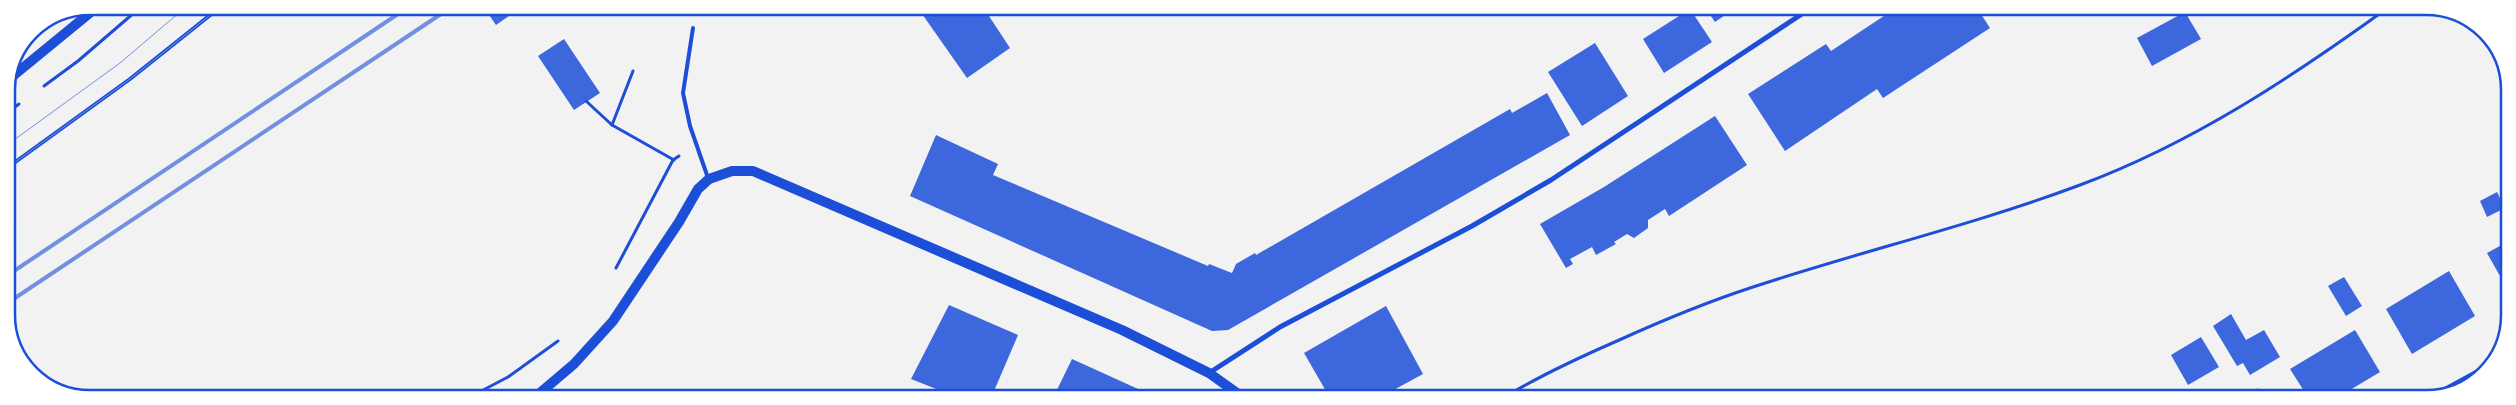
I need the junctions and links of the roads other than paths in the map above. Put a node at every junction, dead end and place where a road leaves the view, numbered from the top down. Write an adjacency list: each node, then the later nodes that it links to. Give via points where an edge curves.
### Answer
1 (87, 15): 5 (main road)
2 (210, 15): 6 (lane, via 130,79)
3 (1800, 15): 8 (street, via 1550,180 1472,226 1280,327)
4 (693, 28): 7 (lane, via 683,93 690,126)
5 (17, 73)
6 (15, 162)
7 (709, 179): 8 (main road, via 732,171 754,170 1122,330); 9 (main road, via 691,200 613,321 574,364)
8 (1208, 373): 10 (main road)
9 (543, 390)
10 (1232, 390)

